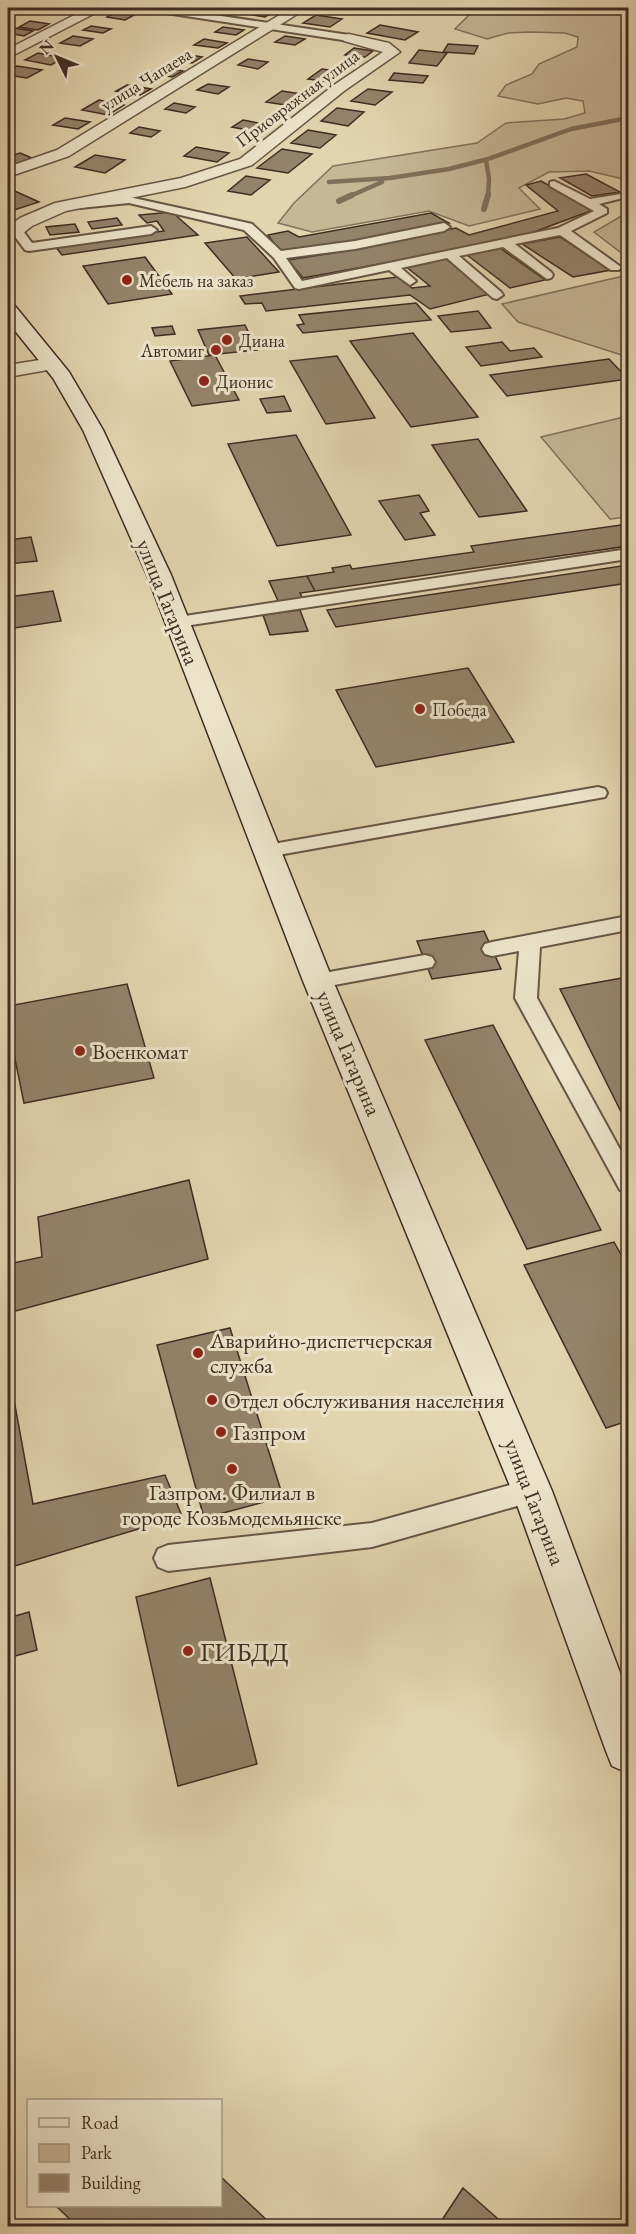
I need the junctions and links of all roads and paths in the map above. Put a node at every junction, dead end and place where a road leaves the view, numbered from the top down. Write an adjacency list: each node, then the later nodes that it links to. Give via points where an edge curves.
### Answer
1 (98, 8): 6 (street)
2 (153, 8): 4 (lane)
3 (300, 8): 4 (street, улица Чапаева)
4 (270, 26): 5 (lane); 7 (street, улица Чапаева, via 63,153)
5 (350, 38): 11 (street, Приовражная улица, via 393,52 339,88 246,162 185,182)
6 (8, 54)
7 (8, 172)
8 (554, 184): 10 (lane)
9 (623, 195): 10 (lane)
10 (591, 202): 14 (lane, via 603,211)
11 (61, 207): 15 (street, Приовражная улица); 18 (lane, via 129,200 248,228)
12 (444, 227): 18 (lane)
13 (151, 230): 15 (lane, via 29,247)
14 (562, 231): 16 (lane); 20 (lane)
15 (12, 232)
16 (506, 243): 17 (lane); 21 (lane)
17 (447, 253): 19 (lane); 23 (lane)
18 (278, 255): 19 (lane, via 299,285)
19 (391, 266): 22 (lane)
20 (615, 267)
21 (547, 275)
22 (410, 281)
23 (497, 296)
24 (8, 310): 25 (street, улица Гагарина)
25 (52, 364): 26 (street); 28 (street, улица Гагарина, via 93,430)
26 (8, 371)
27 (628, 554): 28 (lane)
28 (178, 622): 30 (street, улица Гагарина)
29 (598, 793): 30 (lane)
30 (267, 851): 35 (street, улица Гагарина)
31 (628, 924): 32 (lane)
32 (530, 942): 33 (lane); 36 (lane, via 526,998)
33 (492, 949)
34 (425, 962): 35 (lane)
35 (318, 981): 37 (street, улица Гагарина)
36 (628, 1184)
37 (532, 1491): 38 (lane, via 372,1535); 39 (street, улица Гагарина)
38 (168, 1558)
39 (628, 1751)

